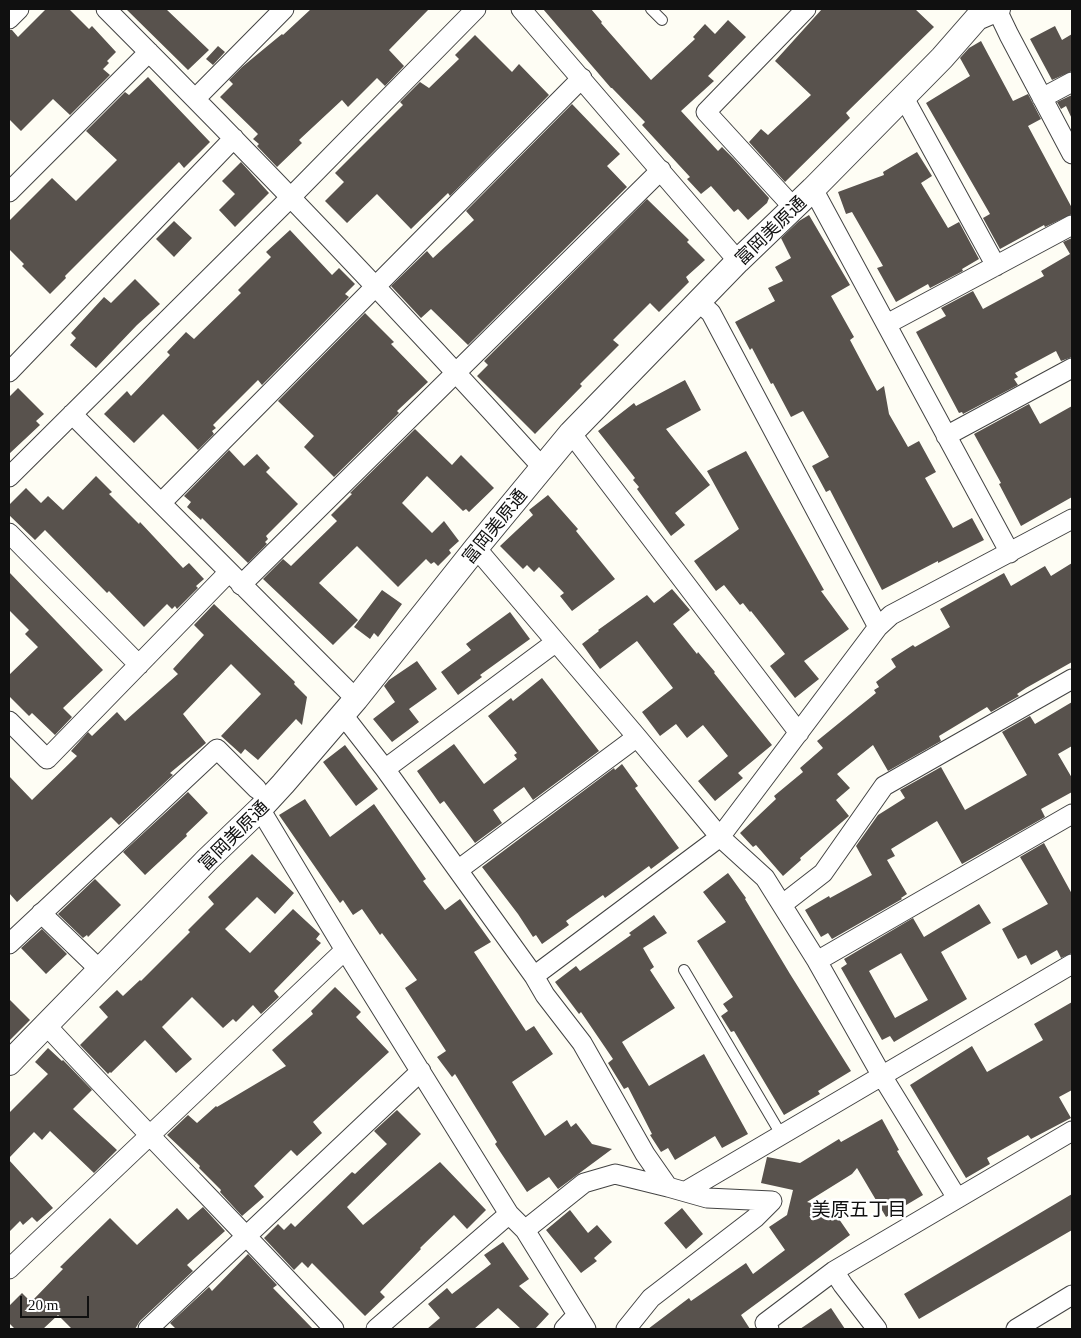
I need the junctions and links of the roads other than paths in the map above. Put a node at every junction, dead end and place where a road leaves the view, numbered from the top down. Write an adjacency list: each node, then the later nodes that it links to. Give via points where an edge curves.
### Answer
1 (19, 9): 9 (street)
2 (106, 9): 11 (street)
3 (284, 9): 16 (street)
4 (476, 9): 22 (street)
5 (521, 9): 12 (street)
6 (651, 9): 10 (lane)
7 (806, 9): 23 (street, via 706,112)
8 (997, 9): 14 (street, 富岡美原通, via 977,18); 15 (street)
9 (9, 19)
10 (662, 20)
11 (149, 52): 16 (street); 21 (street)
12 (582, 78): 19 (street); 27 (street)
13 (1072, 82): 15 (street)
14 (904, 96): 20 (street, 富岡美原通); 26 (street)
15 (1042, 98): 18 (street)
16 (195, 99): 17 (street)
17 (234, 138): 22 (street); 31 (street)
18 (1072, 154)
19 (661, 170): 25 (street); 32 (street)
20 (812, 189): 23 (street, 富岡美原通); 29 (street)
21 (9, 192)
22 (291, 196): 27 (street); 33 (street)
23 (794, 207): 25 (street, 富岡美原通)
24 (1072, 225): 26 (street)
25 (738, 261): 28 (street, 富岡美原通)
26 (996, 266): 29 (street)
27 (374, 286): 32 (street); 38 (street)
28 (699, 302): 34 (street, 富岡美原通); 44 (street, via 711,313)
29 (887, 324): 35 (street)
30 (1072, 368): 35 (street)
31 (9, 372)
32 (457, 373): 36 (street); 43 (street)
33 (72, 414): 37 (street); 38 (street)
34 (571, 433): 36 (street, 富岡美原通); 50 (street)
35 (946, 436): 42 (street)
36 (542, 467): 41 (street, 富岡美原通)
37 (9, 477)
38 (161, 503): 43 (street)
39 (1072, 519): 42 (street)
40 (9, 533): 46 (street)
41 (476, 548): 45 (street); 48 (street, 富岡美原通)
42 (1010, 553): 44 (street, via 891,615)
43 (235, 579): 46 (street); 48 (street)
44 (878, 627): 50 (street)
45 (556, 642): 51 (street); 52 (street)
46 (139, 664): 49 (street, via 47,759)
47 (1072, 679): 57 (street, via 884,786 823,873)
48 (350, 707): 52 (street); 53 (street, 富岡美原通)
49 (9, 721)
50 (799, 733): 55 (street)
51 (637, 737): 55 (street); 56 (street)
52 (385, 769): 56 (street)
53 (258, 799): 58 (street, via 217,750); 60 (street); 63 (street, 富岡美原通, via 208,859)
54 (1071, 818): 61 (street)
55 (720, 837): 57 (street, via 765,878); 65 (street)
56 (458, 870): 65 (street)
57 (782, 904): 61 (street)
58 (41, 913): 59 (street); 63 (street)
59 (9, 944)
60 (344, 950): 68 (street); 71 (street)
61 (817, 961): 69 (street)
62 (1072, 964): 69 (street)
63 (100, 970): 66 (street, 富岡美原通)
64 (684, 970): 72 (lane)
65 (534, 976): 73 (street, via 582,1043 645,1154)
66 (46, 1025): 67 (street, 富岡美原通); 71 (street)
67 (9, 1063)
68 (421, 1071): 76 (street); 78 (street)
69 (882, 1076): 72 (street); 75 (street)
70 (1072, 1131): 75 (street)
71 (149, 1136): 78 (street); 79 (street)
72 (782, 1136): 74 (street)
73 (668, 1187): 74 (street); 77 (street, via 615,1174 584,1183)
74 (686, 1192): 87 (street, via 707,1198 772,1201 755,1218 652,1298)
75 (957, 1198): 80 (street)
76 (509, 1214): 77 (street); 85 (street)
77 (525, 1230): 82 (street)
78 (246, 1235): 83 (street); 84 (street)
79 (9, 1269)
80 (834, 1271): 88 (street, via 766,1323); 89 (street)
81 (1072, 1295): 90 (street)
82 (582, 1322): 86 (street)
83 (148, 1329)
84 (334, 1329)
85 (376, 1329)
86 (564, 1329)
87 (626, 1329)
88 (769, 1329)
89 (877, 1329)
90 (1016, 1329)

